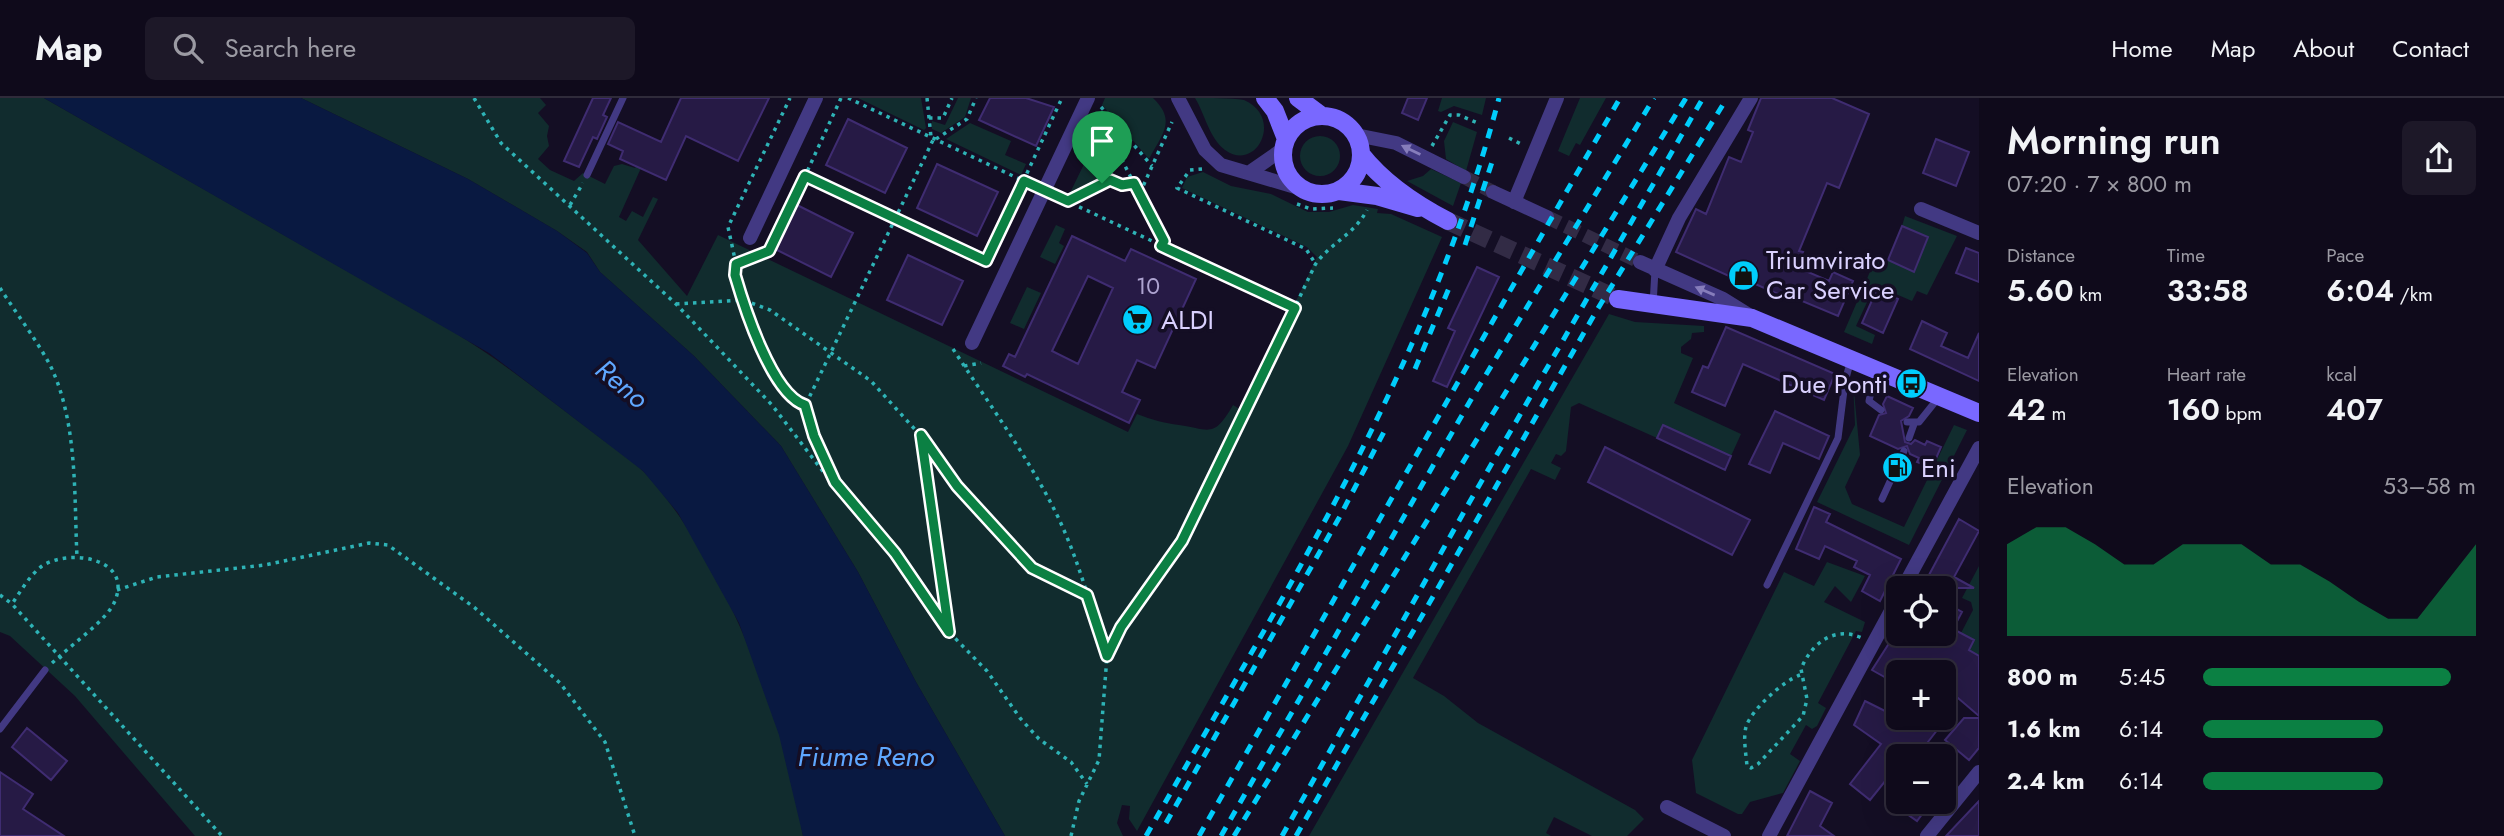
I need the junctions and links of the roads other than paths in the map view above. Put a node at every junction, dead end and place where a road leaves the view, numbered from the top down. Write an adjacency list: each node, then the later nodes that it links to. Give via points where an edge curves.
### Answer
1 (623, 98): 14 (lane)
2 (816, 98): 25 (street)
3 (1178, 98): 13 (street, via 1212,158)
4 (1265, 98): 11 (main road, via 1275,111)
5 (1298, 98): 9 (main road)
6 (1557, 98): 19 (street)
7 (1751, 98): 27 (street, via 1679,218)
8 (1090, 102): 31 (street)
9 (1322, 116): 10 (main road, via 1343,122); 11 (main road, via 1300,123)
10 (1356, 135): 12 (main road); 15 (street, one-way to 10, via 1396,143)
11 (1285, 144): 13 (street); 16 (main road, via 1285,169)
12 (1361, 153): 17 (main road, via 1358,172); 21 (main road)
13 (1250, 172): 16 (street)
14 (587, 175)
15 (1464, 177)
16 (1302, 189): 17 (main road, via 1323,195)
17 (1339, 191): 21 (main road)
18 (1493, 192): 19 (street)
19 (1514, 202): 22 (street)
20 (1921, 209): 24 (street)
21 (1429, 211): 23 (main road)
22 (1547, 217)
23 (1448, 221)
24 (1979, 233)
25 (750, 238)
26 (1640, 262): 27 (street)
27 (1655, 270): 29 (lane); 30 (street, one-way to 27, via 1723,299)
28 (1618, 299): 29 (main road)
29 (1653, 306): 30 (main road)
30 (1752, 318): 32 (main road)
31 (972, 343)
32 (1851, 358): 33 (main road); 42 (lane, via 1838,438)
33 (1876, 369): 34 (main road); 35 (lane, via 1868,401)
34 (1940, 396): 36 (main road); 37 (lane, via 1919,422 1910,423)
35 (1881, 410)
36 (1979, 413)
37 (1909, 438)
38 (1979, 448): 41 (street)
39 (1904, 451): 40 (lane)
40 (1882, 499)
41 (1910, 576)
42 (1768, 585)
43 (1886, 620): 49 (street)
44 (46, 670): 45 (lane)
45 (0, 729)
46 (1979, 772): 50 (street)
47 (1667, 807): 48 (street)
48 (1724, 836)
49 (1769, 836)
50 (1927, 836)

